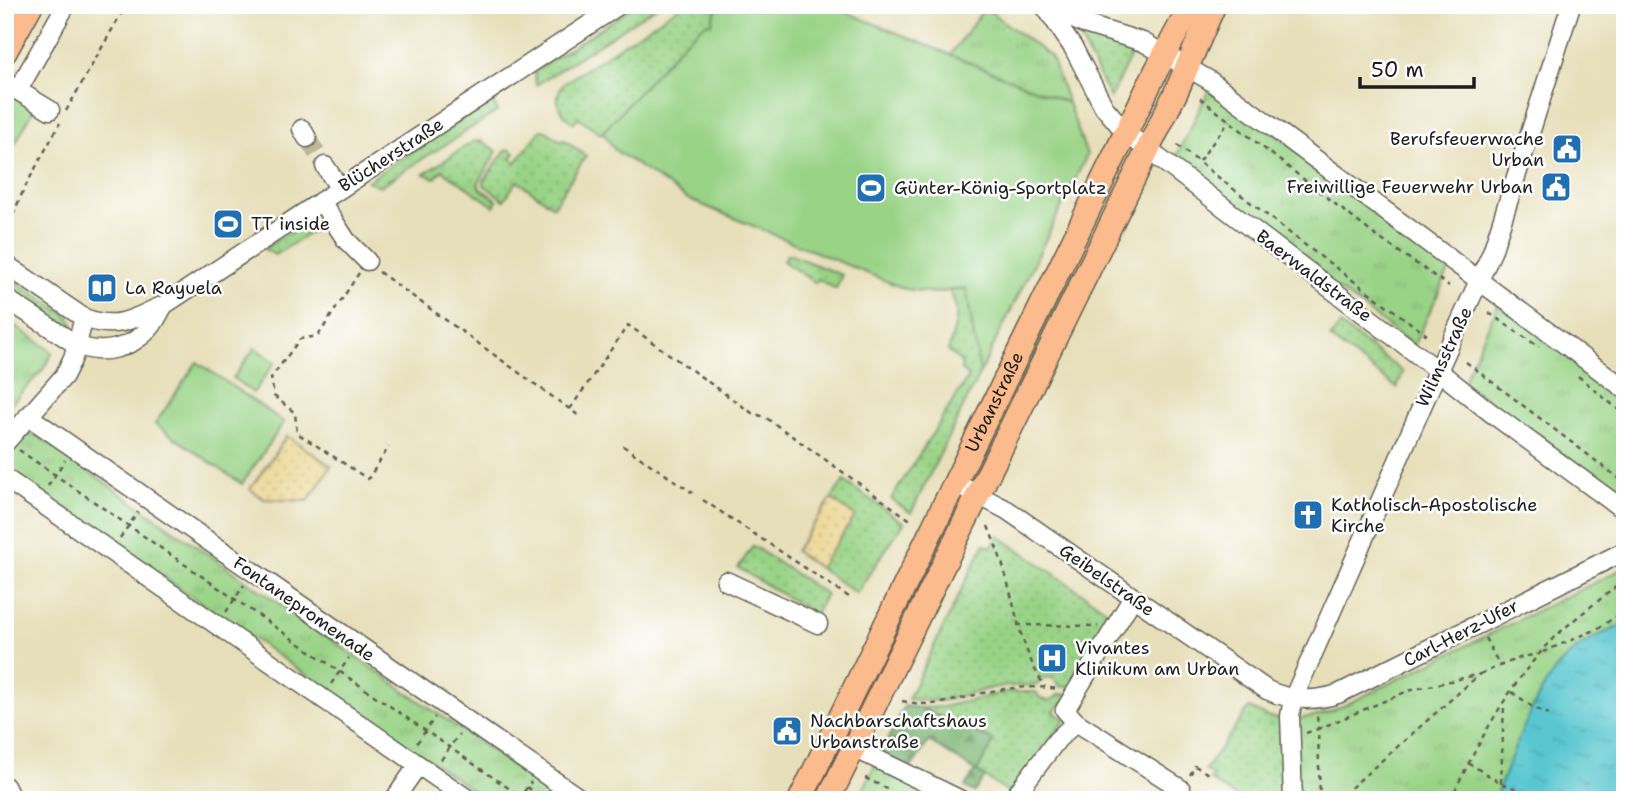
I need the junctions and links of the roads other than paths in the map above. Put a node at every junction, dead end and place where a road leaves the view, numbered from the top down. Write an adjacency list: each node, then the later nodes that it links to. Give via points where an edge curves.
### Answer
1 (31, 5): 7 (main road)
2 (66, 5): 10 (street)
3 (619, 5): 15 (street, Blücherstraße)
4 (1191, 5): 8 (main road, Urbanstraße)
5 (1214, 5): 9 (main road, Urbanstraße)
6 (1571, 5): 21 (street, Wilmsstraße)
7 (5, 51)
8 (1166, 54): 9 (street, Baerwaldstraße); 12 (main road, Urbanstraße); 12 (street, Baerwaldstraße, via 1044,5 1074,49 1104,107)
9 (1187, 66): 13 (main road, Urbanstraße); 21 (street, Baerwaldstraße)
10 (11, 86): 11 (street)
11 (50, 110)
12 (1126, 133): 13 (street, Baerwaldstraße); 17 (main road, Urbanstraße)
13 (1147, 151): 20 (main road, Urbanstraße); 26 (street, Baerwaldstraße)
14 (325, 166): 15 (street)
15 (340, 189): 16 (street, Blücherstraße)
16 (321, 201): 18 (street, via 346,240); 23 (street, Blücherstraße)
17 (1068, 253): 20 (street); 31 (main road, Urbanstraße)
18 (367, 261)
19 (5, 264): 24 (street)
20 (1091, 264): 32 (main road, Urbanstraße)
21 (1479, 281): 26 (street, Wilmsstraße); 27 (street, Baerwaldstraße)
22 (5, 298): 25 (street)
23 (164, 305): 24 (street, Blücherstraße, via 120,324); 25 (street, Blücherstraße, via 150,328 125,346 100,351)
24 (84, 318): 25 (street)
25 (77, 345): 28 (street, via 64,376)
26 (1438, 370): 33 (street, Baerwaldstraße); 40 (street, Wilmsstraße)
27 (1625, 389)
28 (28, 416): 29 (street); 49 (street, Fontanepromenade)
29 (12, 447)
30 (5, 478): 43 (street)
31 (955, 483): 32 (street, Geibelstraße); 34 (main road, Urbanstraße)
32 (978, 494): 36 (main road, Urbanstraße); 38 (street, Geibelstraße)
33 (1625, 510)
34 (924, 547): 36 (street); 50 (main road, Urbanstraße)
35 (1625, 551): 40 (street, Carl-Herz-Ufer, via 1338,694 1317,700)
36 (947, 558): 42 (main road, Urbanstraße)
37 (726, 581): 39 (street)
38 (1132, 599): 40 (street, Geibelstraße, via 1267,690); 41 (street, via 1065,710)
39 (818, 624)
40 (1293, 699): 54 (street)
41 (1076, 722): 45 (street); 53 (street, via 1056,740)
42 (854, 748): 51 (main road, Urbanstraße); 52 (street)
43 (416, 757): 47 (street); 48 (street)
44 (5, 786): 46 (street)
45 (1181, 789)
46 (12, 800)
47 (394, 800)
48 (469, 800)
49 (582, 800)
50 (800, 800)
51 (828, 800)
52 (961, 800)
53 (1012, 800)
54 (1293, 800)

